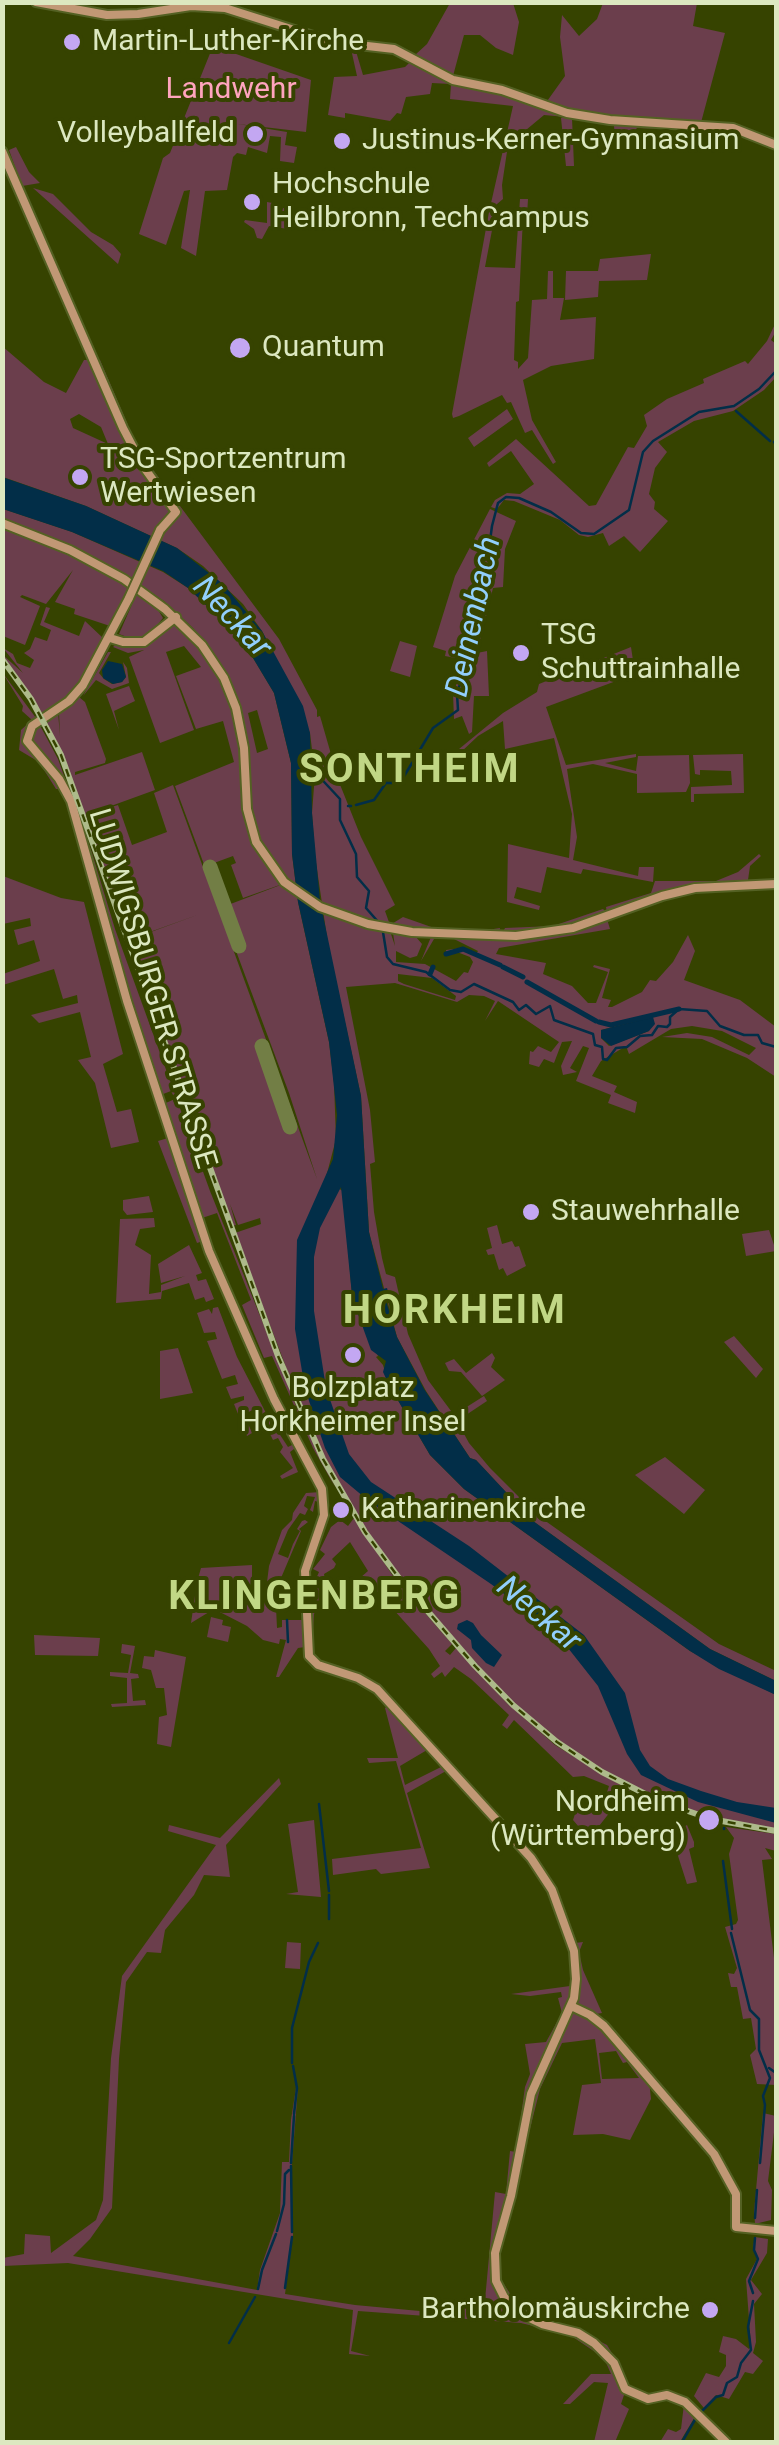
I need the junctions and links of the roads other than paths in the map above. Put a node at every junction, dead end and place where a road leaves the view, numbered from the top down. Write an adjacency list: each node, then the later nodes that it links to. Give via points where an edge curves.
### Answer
1 (36, 2): 2 (main road, via 107,15 230,9 332,42 394,49 453,80 567,113 733,128)
2 (776, 145)
3 (2, 152): 4 (main road, via 136,454)
4 (166, 498): 5 (main road); 6 (main road)
5 (175, 510): 6 (main road); 8 (main road)
6 (166, 515): 8 (main road)
7 (2, 522): 9 (main road, via 108,570)
8 (160, 530): 10 (main road, bridge)
9 (171, 614): 10 (main road, via 150,640); 11 (main road, via 214,661 232,698 246,801 265,859 313,904 394,929 485,937 543,934 671,893)
10 (117, 639): 12 (main road, LUDWIGSBURGER STRASSE, via 69,701 32,726 28,745 63,784 80,825 127,1001 197,1219 254,1357 322,1488 324,1515 305,1572 310,1659 381,1693 531,1858 548,1881 574,1951)
11 (776, 884)
12 (572, 2006): 13 (main road); 14 (main road)
13 (582, 2011): 14 (main road); 15 (main road, via 625,2049 714,2154 735,2190 737,2227)
14 (566, 2020): 16 (main road, via 535,2082 496,2253 496,2281 510,2306 534,2321 587,2337 614,2362 622,2386 648,2398 676,2397)
15 (776, 2231)
16 (726, 2442)

